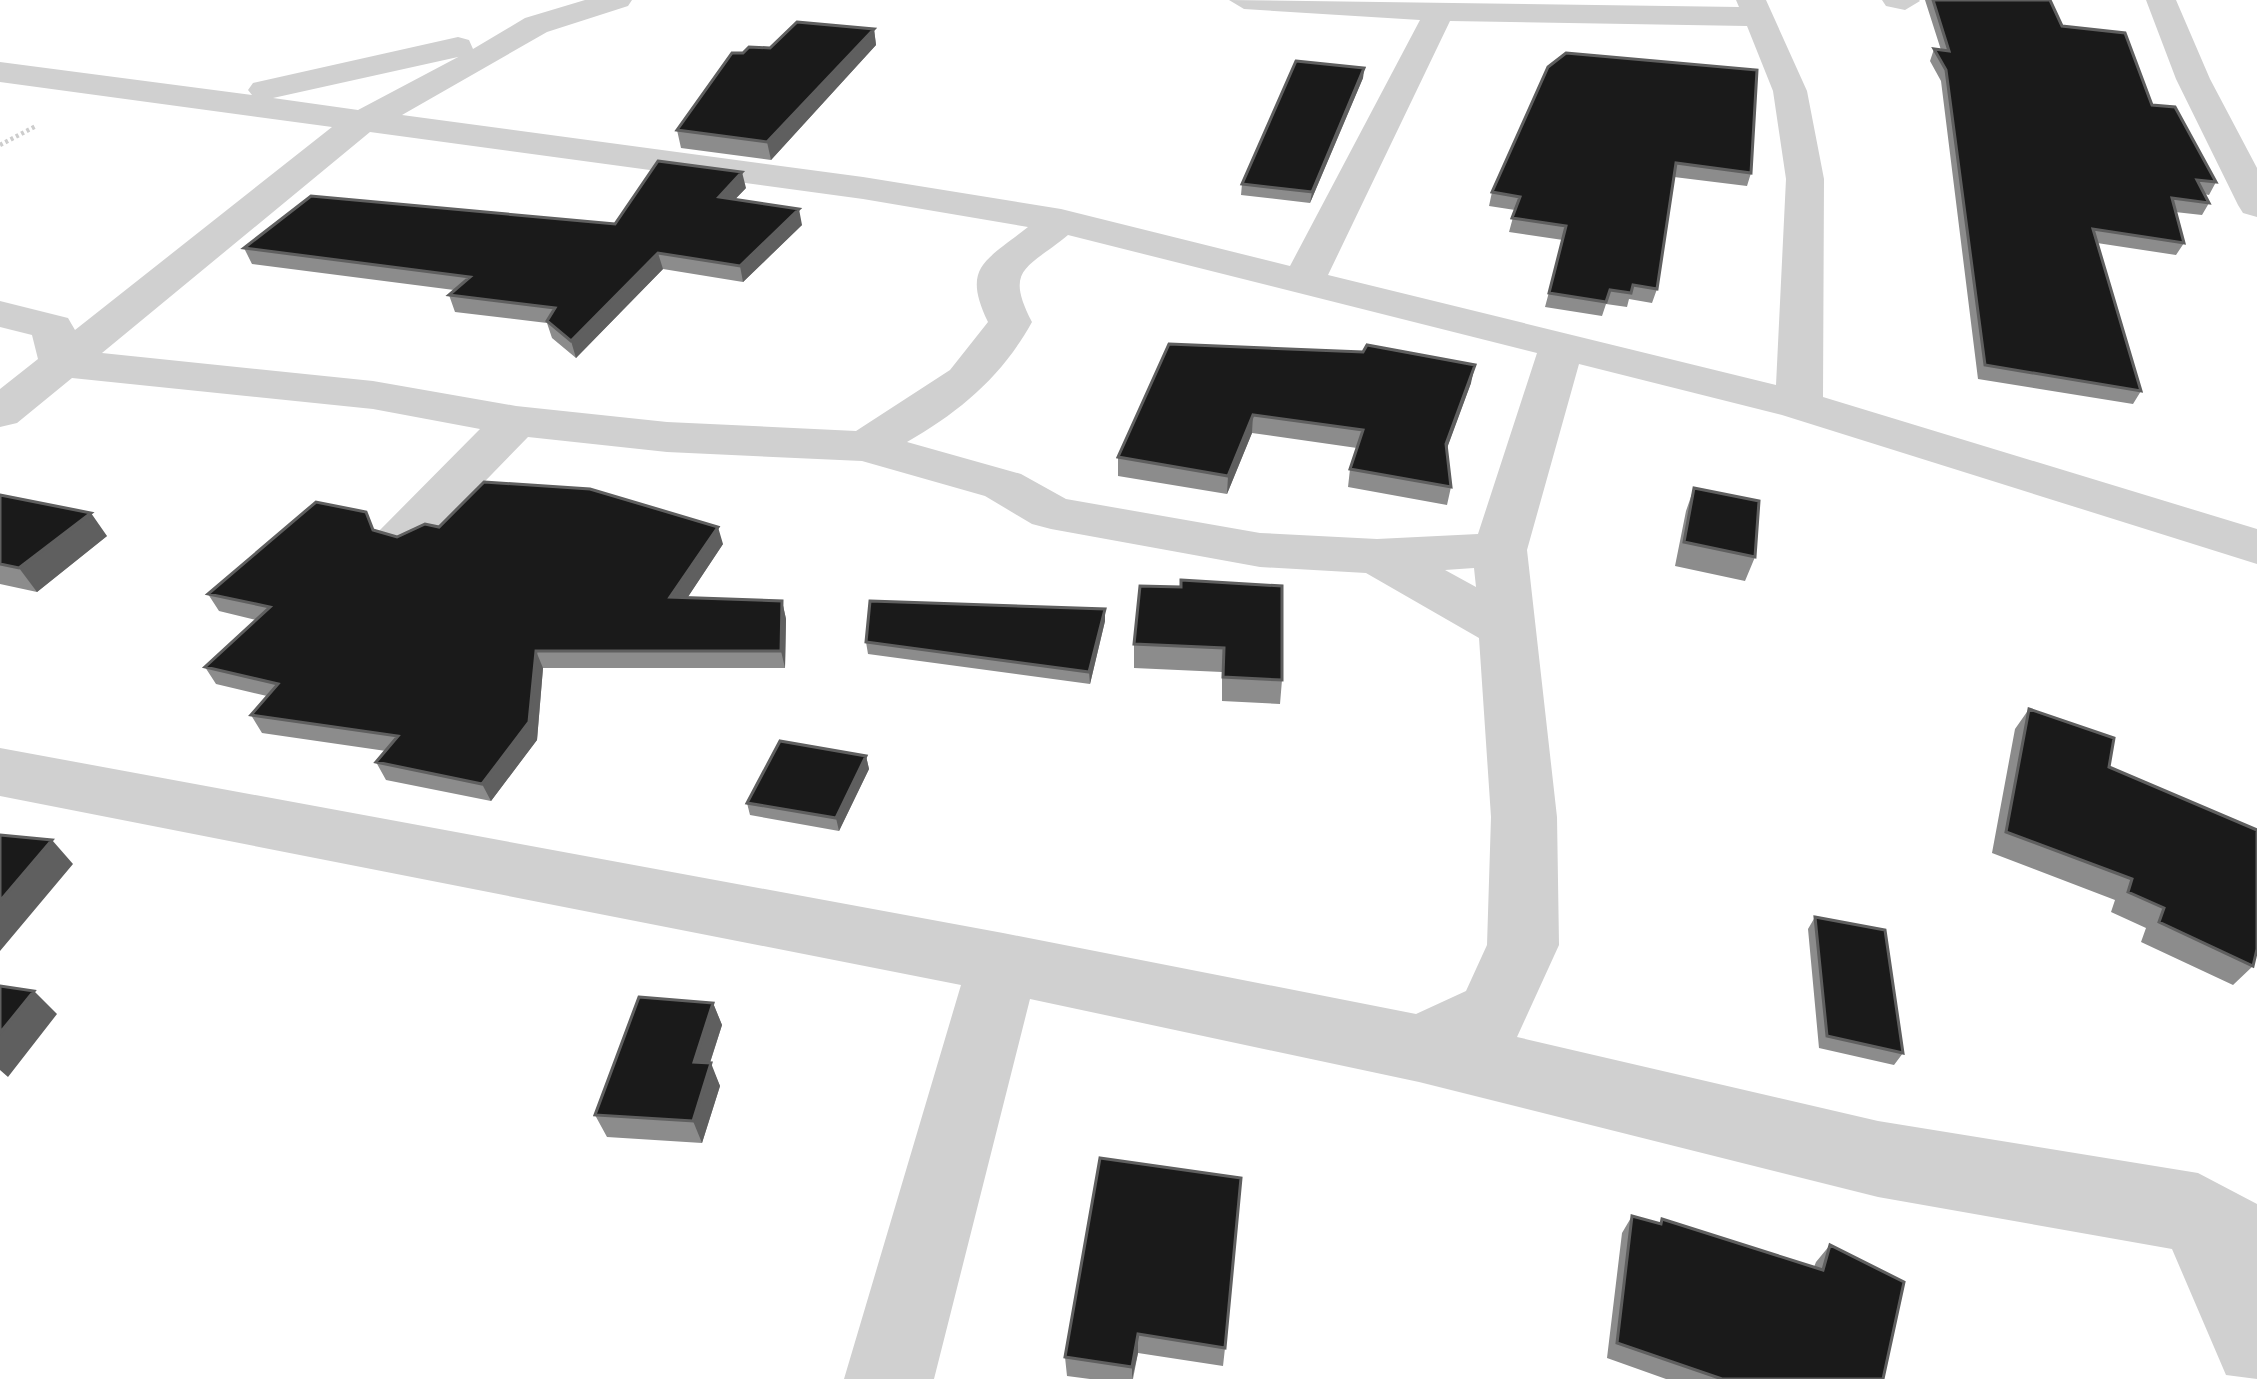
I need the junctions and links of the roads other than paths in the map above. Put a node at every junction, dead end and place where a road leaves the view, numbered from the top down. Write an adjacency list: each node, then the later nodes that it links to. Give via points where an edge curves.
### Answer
1 (617, 0): 7 (street)
2 (1244, 0): 4 (street)
3 (2161, 0): 11 (street)
4 (1443, 6): 5 (street); 13 (street)
5 (1560, 8): 6 (street)
6 (1754, 9): 17 (street, via 1790,92 1805,179)
7 (540, 13): 9 (street, via 369,70); 10 (street)
8 (0, 72): 9 (street)
9 (214, 99): 10 (street)
10 (362, 121): 12 (street); 16 (street)
11 (2257, 205)
12 (1061, 221): 13 (street); 20 (street, via 998,272 994,290 1010,322 996,350 957,389)
13 (1302, 284): 15 (street)
14 (0, 314): 16 (street, via 52,326)
15 (1562, 346): 17 (street); 23 (street)
16 (62, 363): 18 (street); 19 (street, via 374,395)
17 (1798, 405): 22 (street)
18 (0, 413)
19 (516, 421): 20 (street); 21 (street)
20 (865, 446): 24 (street, via 1003,484 1051,513 1260,550)
21 (404, 533)
22 (2257, 548)
23 (1500, 550): 24 (street); 25 (street)
24 (1377, 556): 25 (street)
25 (1508, 629): 28 (street, via 1524,818 1523,945 1492,1014)
26 (0, 772): 27 (street)
27 (1003, 963): 28 (street); 31 (street)
28 (1420, 1048): 29 (street, via 1878,1160)
29 (2228, 1233): 30 (street)
30 (2257, 1345)
31 (889, 1379)

